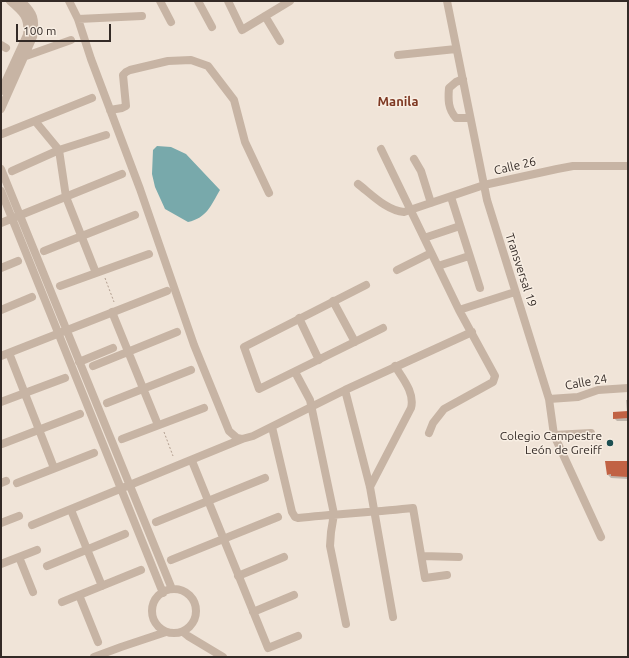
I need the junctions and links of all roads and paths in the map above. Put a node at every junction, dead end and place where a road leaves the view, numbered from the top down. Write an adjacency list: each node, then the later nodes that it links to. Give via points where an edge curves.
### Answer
1 (10, 1): 9 (street)
2 (21, 1): 9 (street)
3 (69, 1): 12 (street)
4 (160, 1): 13 (street)
5 (198, 1): 14 (street)
6 (228, 1): 11 (street, via 242,30)
7 (290, 1): 11 (street)
8 (447, 1): 17 (street, Transversal 19, via 456,25)
9 (26, 10): 18 (street, via 34,17 35,28 33,37)
10 (142, 16): 12 (street)
11 (265, 16): 16 (street)
12 (78, 19): 24 (street)
13 (170, 22)
14 (212, 27)
15 (71, 40): 18 (street)
16 (280, 41)
17 (456, 49): 19 (street); 20 (street, Transversal 19)
18 (22, 55): 21 (street); 23 (street)
19 (398, 55)
20 (462, 79): 25 (street, Transversal 19); 25 (street, via 449,88 450,112 456,118)
21 (1, 91)
22 (92, 98): 26 (street)
23 (1, 109)
24 (110, 110): 39 (street, via 126,106 123,75 130,70 168,61 191,60 208,66 234,100 245,142); 104 (street, via 194,345 229,431)
25 (470, 118): 37 (street, Transversal 19)
26 (35, 121): 27 (street); 30 (street)
27 (2, 134)
28 (106, 135): 30 (street)
29 (381, 149): 43 (street)
30 (59, 150): 33 (street); 41 (street)
31 (414, 159): 42 (street, via 421,171)
32 (628, 166): 37 (street, Calle 26, via 573,166)
33 (12, 171)
34 (2, 174): 45 (street)
35 (122, 174): 41 (street)
36 (358, 184): 43 (street, via 391,208 399,211)
37 (484, 185): 40 (street, Calle 26); 63 (street, Transversal 19, via 492,221)
38 (1, 190): 45 (street)
39 (269, 193)
40 (451, 196): 42 (street, Calle 26); 47 (street)
41 (66, 197): 45 (street); 48 (street)
42 (430, 203): 43 (street, Calle 26)
43 (410, 210): 49 (street)
44 (135, 215): 48 (street)
45 (16, 217): 46 (street); 72 (street)
46 (1, 222)
47 (460, 226): 49 (street); 53 (street)
48 (82, 237): 50 (street); 58 (street)
49 (424, 238): 51 (street)
50 (44, 251)
51 (432, 253): 55 (street); 57 (street)
52 (149, 254): 58 (street)
53 (470, 256): 55 (street); 61 (street)
54 (18, 261): 56 (street)
55 (438, 266): 68 (street)
56 (1, 268)
57 (397, 270)
58 (99, 272): 60 (street); 66 (path)
59 (366, 285): 65 (street)
60 (60, 286)
61 (480, 288)
62 (166, 291): 69 (street)
63 (516, 292): 68 (street); 91 (street, Transversal 19)
64 (32, 297): 67 (street)
65 (334, 301): 70 (street); 75 (street)
66 (114, 302)
67 (1, 310)
68 (459, 310): 74 (street)
69 (112, 312): 72 (street); 77 (street)
70 (299, 318): 80 (street); 85 (street, via 244,347 259,389)
71 (383, 328): 75 (street)
72 (62, 332): 78 (street); 81 (street); 113 (street)
73 (177, 332): 77 (street)
74 (472, 332): 83 (street); 100 (street, via 495,379 444,409)
75 (355, 342): 80 (street)
76 (113, 348): 81 (street)
77 (128, 352): 82 (street); 88 (street)
78 (9, 353): 79 (street); 90 (street)
79 (1, 356)
80 (319, 360): 85 (street)
81 (79, 362): 113 (street)
82 (93, 366)
83 (395, 366): 89 (street); 112 (street, via 412,394 413,402)
84 (191, 370): 88 (street)
85 (295, 372): 95 (street, via 310,400)
86 (65, 378): 90 (street)
87 (628, 388): 91 (street, Calle 24, via 598,390 578,397)
88 (144, 389): 93 (street); 97 (street)
89 (346, 390): 95 (street); 112 (street)
90 (25, 393): 92 (street); 99 (street)
91 (549, 399): 102 (street, Transversal 19)
92 (1, 402)
93 (107, 403)
94 (204, 408): 97 (street)
95 (310, 408): 98 (street); 117 (street)
96 (80, 414): 99 (street)
97 (158, 425): 103 (street); 107 (path, via 164,432)
98 (272, 427): 104 (street); 117 (street, via 292,512 298,518)
99 (40, 430): 105 (street); 109 (street)
100 (428, 433)
101 (591, 433): 102 (street)
102 (554, 435): 124 (street, Transversal 19)
103 (122, 439)
104 (242, 439): 108 (street)
105 (2, 444)
106 (94, 453): 109 (street)
107 (173, 456)
108 (192, 461): 113 (street); 114 (street)
109 (54, 468): 111 (street)
110 (265, 478): 114 (street)
111 (17, 484)
112 (370, 487): 116 (street)
113 (125, 488): 115 (street); 139 (street); 141 (street)
114 (208, 501): 120 (street); 125 (street)
115 (71, 510): 122 (street); 127 (street)
116 (374, 512): 117 (street); 128 (street, via 413,508); 146 (street)
117 (334, 514): 147 (street, via 330,546)
118 (19, 516): 121 (street)
119 (278, 516): 125 (street)
120 (156, 522)
121 (1, 523)
122 (32, 525)
123 (125, 534): 127 (street)
124 (602, 537)
125 (224, 539): 132 (street); 137 (street)
126 (37, 550): 129 (street)
127 (87, 550): 134 (street); 138 (street)
128 (422, 556): 131 (street); 136 (street, via 425,578)
129 (19, 557): 133 (street); 140 (street)
130 (284, 557): 137 (street)
131 (459, 557)
132 (171, 560)
133 (1, 564)
134 (47, 566)
135 (141, 570): 138 (street)
136 (447, 575)
137 (238, 576): 145 (street)
138 (102, 586): 143 (street)
139 (172, 589): 141 (street); 149 (street, via 182,591 195,603 195,619)
140 (33, 592)
141 (163, 593): 148 (street, via 158,596 152,612 154,620)
142 (294, 595): 145 (street)
143 (79, 596): 144 (street); 151 (street)
144 (62, 602)
145 (253, 612): 150 (street, via 268,648)
146 (392, 617)
147 (346, 624)
148 (166, 632): 149 (street); 152 (street)
149 (183, 632): 153 (street)
150 (298, 636)
151 (98, 642)
152 (94, 657)
153 (223, 657)

